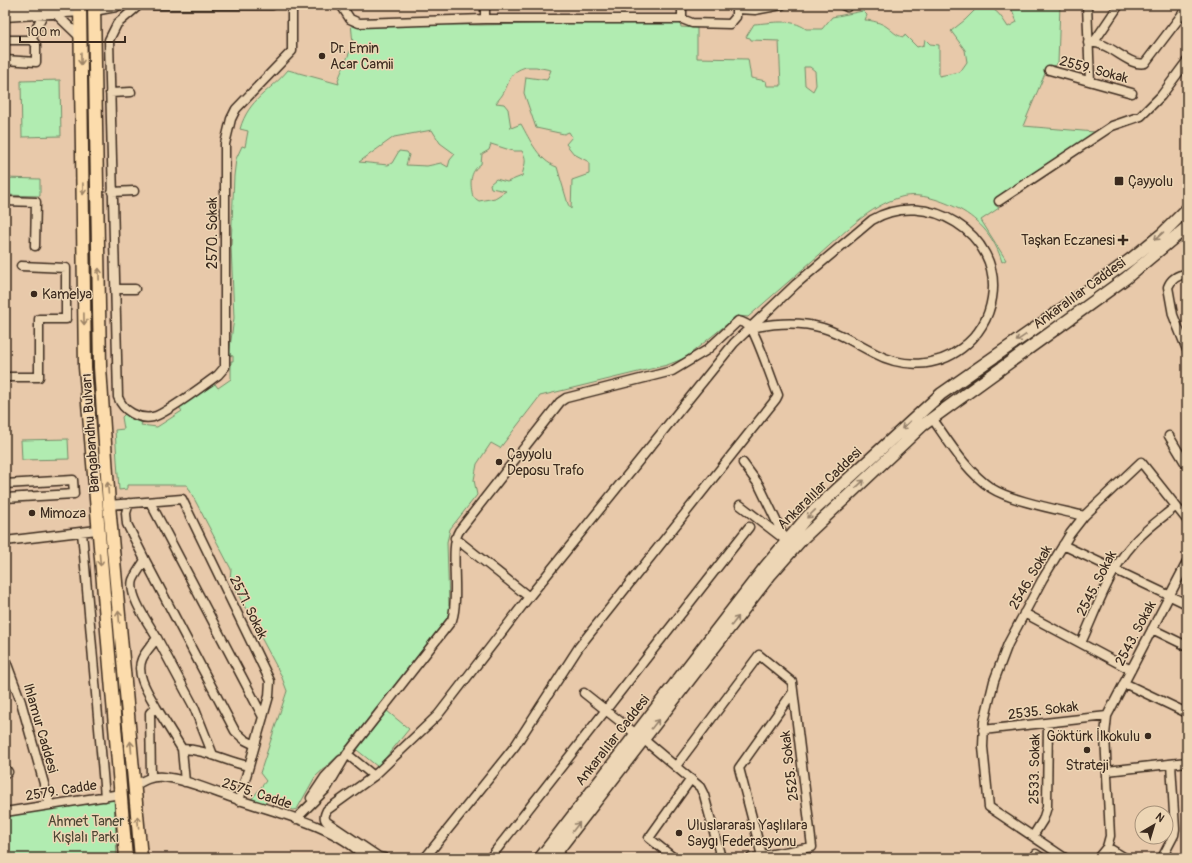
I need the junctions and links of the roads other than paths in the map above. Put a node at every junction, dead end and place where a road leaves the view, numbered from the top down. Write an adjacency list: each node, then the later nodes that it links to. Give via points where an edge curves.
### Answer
1 (109, 5): 10 (street); 12 (street)
2 (272, 5): 11 (street)
3 (292, 5): 45 (street, 2570. Sokak, via 292,51 236,109 225,144 226,367 156,416 148,418 136,415 125,408 118,397)
4 (341, 5): 20 (street, via 350,19 359,23)
5 (485, 5): 20 (street)
6 (682, 5): 21 (street)
7 (782, 5): 13 (street, via 755,10)
8 (1087, 5): 25 (street)
9 (1120, 5): 25 (street)
10 (119, 6): 11 (street); 12 (street, via 110,10)
11 (142, 6): 31 (street, via 122,19 110,34)
12 (94, 7): 14 (main road); 58 (main road, Bangabandhu Bulvarı, one-way to 12, via 100,367)
13 (736, 7): 21 (street, via 736,17 730,24 692,23)
14 (81, 8): 16 (street); 22 (main road, Bangabandhu Bulvarı)
15 (1187, 8): 25 (street, via 1145,63 1140,64)
16 (56, 9): 17 (street); 18 (street); 22 (street)
17 (5, 11)
18 (42, 14): 19 (street); 23 (street)
19 (5, 17)
20 (485, 19): 21 (street)
21 (682, 19)
22 (81, 38): 64 (main road, Bangabandhu Bulvarı, one-way to 64, via 84,359)
23 (32, 39): 24 (street); 26 (street, via 36,45 36,62)
24 (5, 40)
25 (1091, 43): 29 (street)
26 (5, 60)
27 (1187, 61): 35 (street, via 1158,100 1141,116 1112,126)
28 (1049, 70): 29 (street, 2559. Sokak)
29 (1090, 81): 32 (street, 2559. Sokak)
30 (131, 92): 31 (street)
31 (110, 93): 34 (street)
32 (1132, 93)
33 (134, 191): 34 (street)
34 (112, 192): 45 (street)
35 (999, 200)
36 (5, 201): 39 (street, via 36,202)
37 (1187, 209): 41 (main road, Ankaralılar Caddesi, one-way to 41, via 1146,247)
38 (1187, 227): 43 (main road, Ankaralılar Caddesi)
39 (36, 246)
40 (21, 266): 48 (street, via 66,268 66,318 39,319 39,377)
41 (1118, 268): 43 (main road); 49 (main road, Ankaralılar Caddesi, one-way to 49, via 950,386)
42 (1186, 275): 47 (street, via 1173,279 1168,287 1173,315)
43 (1126, 278): 50 (main road, Ankaralılar Caddesi)
44 (135, 289): 45 (street)
45 (115, 290)
46 (751, 328): 46 (street, via 796,284 872,220 892,211 924,210 952,220 975,237 990,266 992,298 984,323 973,338 955,354 932,362 908,365 892,361 818,326 784,324); 66 (street, via 738,321 707,350 672,371 566,398 560,402); 74 (street, via 708,373); 122 (street, via 778,395 776,399 579,647 515,746)
47 (1187, 350)
48 (5, 377)
49 (925, 407): 50 (main road); 68 (main road, Ankaralılar Caddesi, one-way to 68, via 813,512)
50 (932, 418): 61 (street, via 969,467 992,488 1010,496); 94 (main road, Ankaralılar Caddesi, one-way to 50, via 791,551)
51 (1169, 436): 53 (street)
52 (743, 463): 68 (street, via 760,485)
53 (1187, 466)
54 (5, 484): 55 (street, via 73,480 74,494)
55 (5, 498)
56 (150, 502): 57 (street, 2571. Sokak); 91 (street); 91 (street, 2571. Sokak, via 182,499 270,681)
57 (130, 503): 58 (street, 2571. Sokak); 70 (street, via 126,513 128,524)
58 (109, 505): 108 (main road, Bangabandhu Bulvarı, one-way to 58)
59 (740, 505): 68 (street)
60 (1176, 506): 61 (street, 2546. Sokak, via 1141,462); 62 (street); 72 (street, 2545. Sokak, via 1135,541)
61 (1084, 516): 69 (street, 2546. Sokak)
62 (1187, 520)
63 (749, 527): 88 (street)
64 (97, 530): 65 (street); 109 (main road, Bangabandhu Bulvarı, one-way to 109)
65 (82, 532): 67 (street); 110 (street)
66 (456, 538): 74 (street); 97 (street, via 456,605 452,620)
67 (5, 540)
68 (786, 541): 94 (main road, Ankaralılar Caddesi)
69 (1063, 545): 72 (street); 76 (street, 2546. Sokak)
70 (145, 560): 78 (street, via 133,581 132,588); 95 (street, via 235,731)
71 (1187, 562): 73 (street, 2543. Sokak)
72 (1115, 570): 73 (street); 79 (street, 2545. Sokak)
73 (1169, 596): 75 (street); 77 (street, 2543. Sokak)
74 (529, 597): 104 (street, via 438,715)
75 (1187, 604)
76 (1024, 613): 79 (street); 93 (street, 2546. Sokak, via 998,668 987,704)
77 (1152, 629): 80 (street); 82 (street, 2543. Sokak)
78 (156, 638): 87 (street, via 141,660 140,667 143,682); 98 (street, via 194,708)
79 (1081, 643): 82 (street)
80 (1187, 646)
81 (5, 659): 83 (street, Ihlamur Caddesi)
82 (1131, 670): 84 (street, 2543. Sokak)
83 (9, 678): 112 (street, Ihlamur Caddesi, via 21,702)
84 (1124, 683): 89 (street); 90 (street, 2543. Sokak)
85 (793, 692): 102 (street, 2525. Sokak, via 792,682 759,655); 117 (street, via 739,768); 117 (street, 2525. Sokak, via 812,846)
86 (584, 694): 88 (street)
87 (156, 707): 96 (street); 105 (street, via 150,714)
88 (606, 710): 94 (street); 123 (street)
89 (1187, 713)
90 (1107, 716): 92 (street, 2535. Sokak); 103 (street)
91 (263, 717): 95 (street, 2571. Sokak)
92 (1048, 722): 93 (street, 2535. Sokak); 115 (street, 2533. Sokak, via 1047,807 1043,820)
93 (983, 730): 115 (street, 2546. Sokak, via 989,806)
94 (640, 737): 102 (street); 124 (main road, Ankaralılar Caddesi); 125 (main road, Ankaralılar Caddesi, one-way to 94)
95 (255, 745): 101 (street, 2571. Sokak)
96 (182, 749): 98 (street); 107 (street)
97 (347, 754): 104 (street); 114 (street, via 325,777)
98 (213, 755): 101 (street)
99 (1187, 762): 100 (street)
100 (1171, 764): 103 (street); 132 (street, via 1175,829)
101 (249, 766): 111 (street, 2571. Sokak)
102 (676, 766): 106 (street)
103 (1107, 771): 116 (street, via 1110,836)
104 (374, 776): 121 (street, via 327,810 324,817 327,822)
105 (151, 778): 107 (street, 2575. Cadde, via 163,777); 108 (street, 2575. Cadde)
106 (691, 779): 126 (street, via 649,838); 127 (street, via 704,795)
107 (185, 782): 111 (street, 2575. Cadde)
108 (134, 786): 109 (main road); 119 (main road, Bangabandhu Bulvarı, one-way to 108)
109 (121, 794): 110 (street, 2579. Cadde); 118 (main road, Bangabandhu Bulvarı)
110 (105, 797): 112 (street, 2579. Cadde)
111 (239, 801): 114 (street, 2575. Cadde)
112 (50, 805): 113 (street, 2579. Cadde)
113 (5, 812)
114 (296, 819): 120 (street, 2575. Cadde, via 342,840 358,850)
115 (1033, 836): 129 (street)
116 (1107, 847): 130 (street); 131 (street)
117 (762, 856): 128 (street)
118 (126, 858)
119 (141, 858)
120 (364, 858)
121 (384, 858)
122 (425, 858)
123 (490, 858)
124 (540, 858)
125 (552, 858)
126 (674, 858)
127 (721, 858)
128 (751, 858)
129 (1066, 858)
130 (1098, 858)
131 (1125, 858)
132 (1162, 858)

